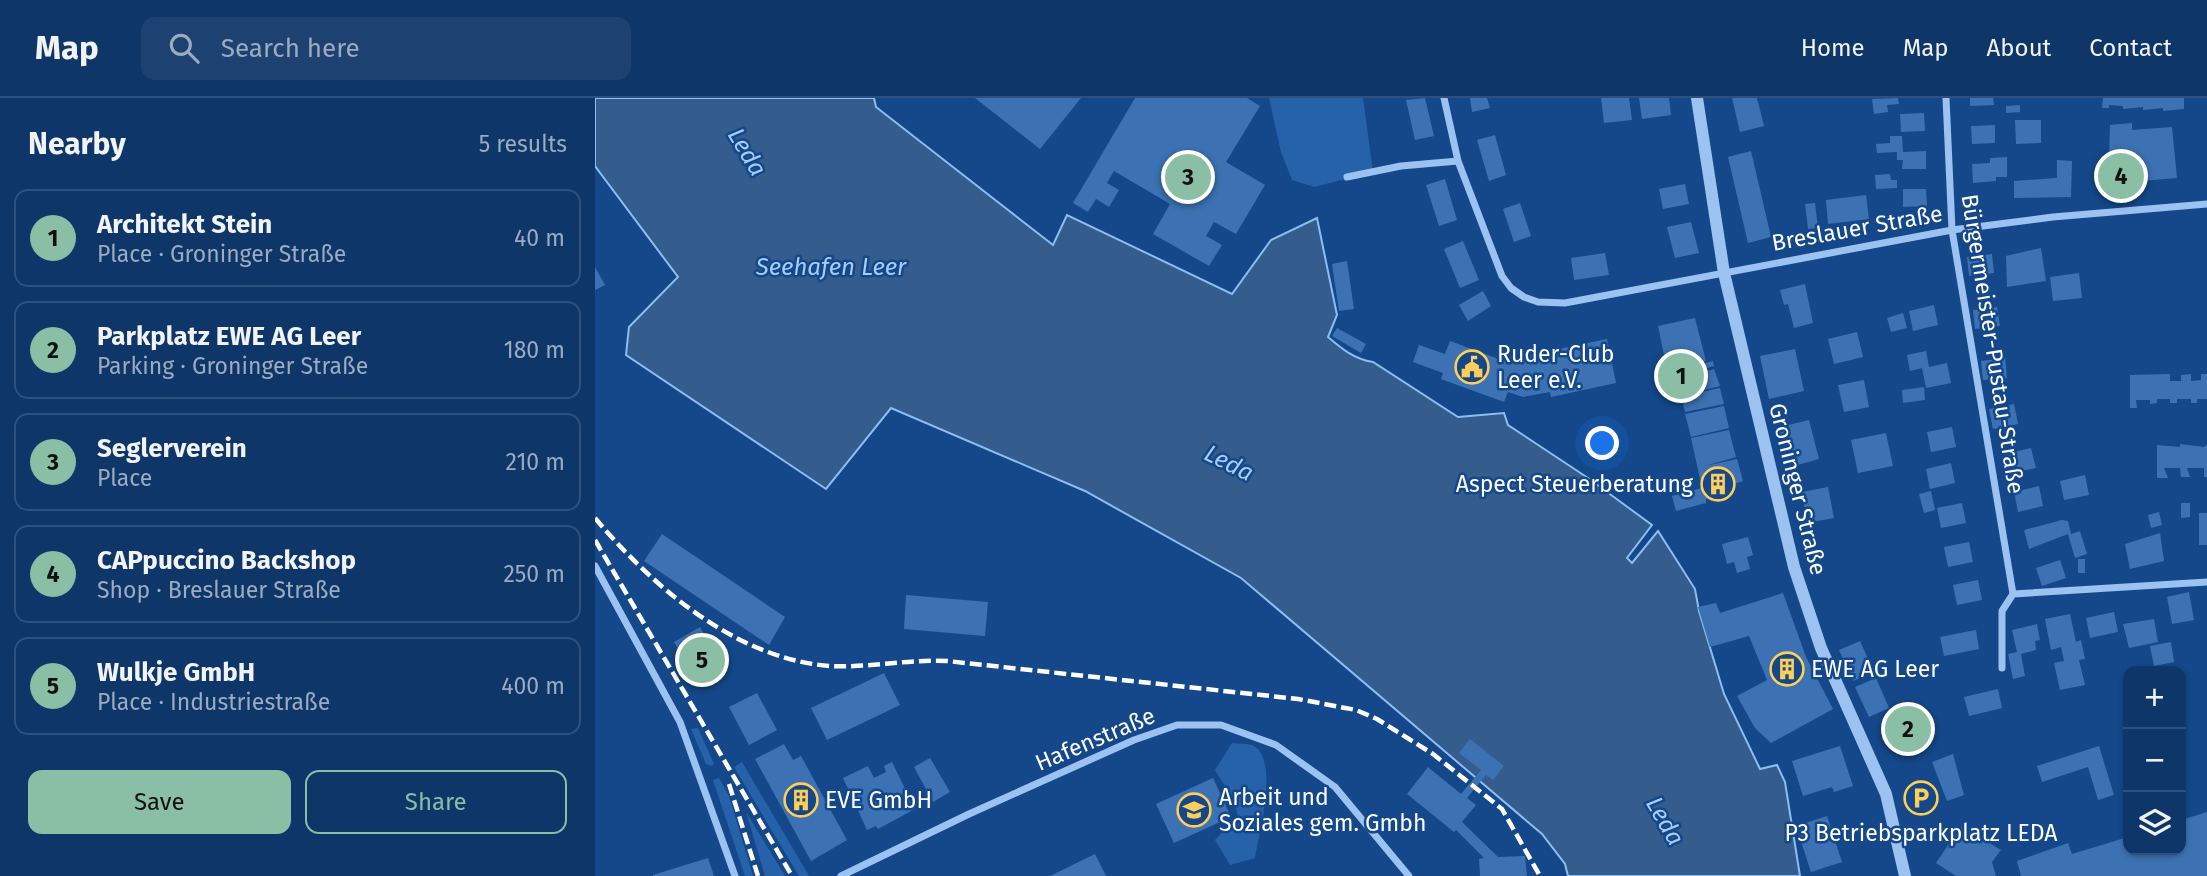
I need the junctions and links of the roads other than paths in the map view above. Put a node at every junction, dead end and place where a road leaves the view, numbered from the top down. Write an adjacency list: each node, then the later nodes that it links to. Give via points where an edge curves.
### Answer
1 (1444, 98): 4 (street, Breslauer Straße)
2 (1697, 98): 8 (street, Groninger Straße)
3 (1947, 98): 7 (street, Bürgermeister-Pustau-Straße)
4 (1458, 161): 5 (street); 8 (street, Breslauer Straße, via 1502,276 1511,288 1538,303 1565,303)
5 (1346, 177)
6 (2207, 204): 7 (street, Breslauer Straße)
7 (1952, 230): 8 (street, Breslauer Straße); 11 (street, Bürgermeister-Pustau-Straße)
8 (1724, 273): 16 (street, Groninger Straße, via 1794,567 1821,648 1886,794)
9 (595, 566): 13 (street, via 680,722)
10 (2207, 582): 11 (street)
11 (2013, 594): 12 (street, Bürgermeister-Pustau-Straße, via 2002,611)
12 (2002, 668)
13 (735, 876)
14 (841, 876): 15 (street, Hafenstraße, via 969,814 1177,725 1221,725 1276,745 1335,787)
15 (1409, 876)
16 (1905, 876)

